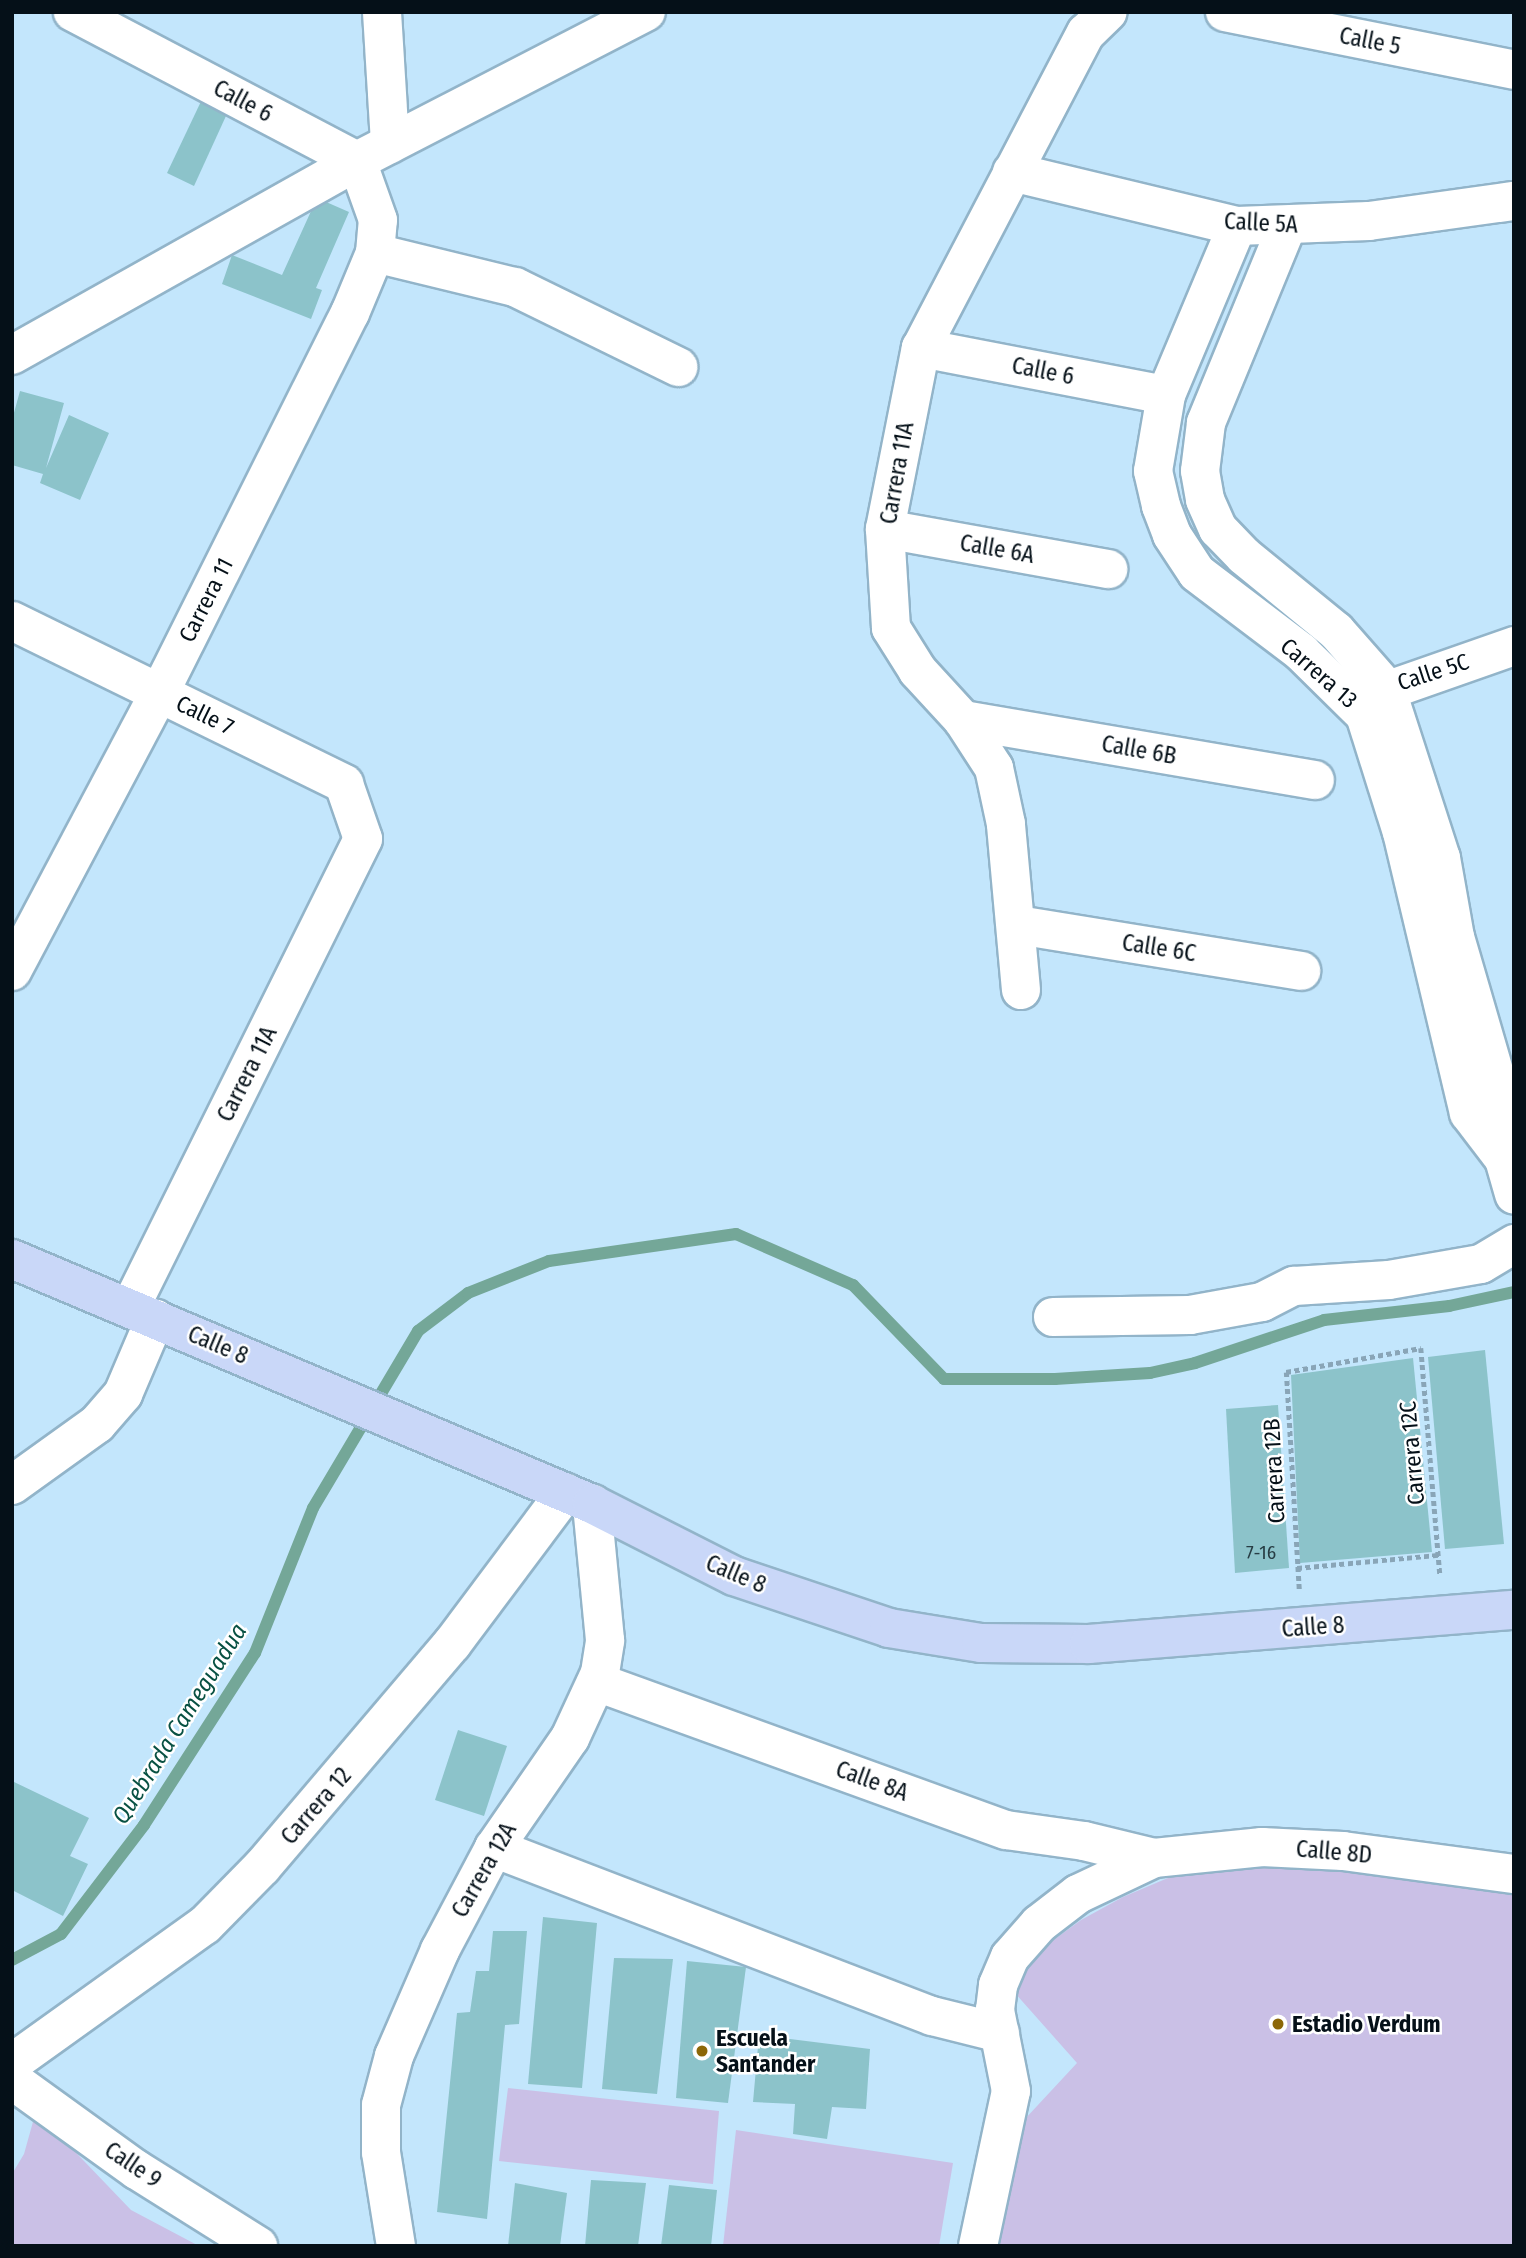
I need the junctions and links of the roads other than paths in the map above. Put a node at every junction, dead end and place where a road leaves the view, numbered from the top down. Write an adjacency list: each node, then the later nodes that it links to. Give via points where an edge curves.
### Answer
1 (73, 12): 8 (street, Calle 6)
2 (382, 12): 7 (street)
3 (646, 12): 7 (street)
4 (1108, 12): 9 (street, Carrera 11A, via 1086,33)
5 (1225, 12): 6 (street, Calle 5)
6 (1514, 71)
7 (390, 144): 8 (street)
8 (357, 161): 13 (street); 15 (street)
9 (1012, 172): 11 (street, Calle 5A); 14 (street, Carrera 11A)
10 (1514, 201): 12 (street, Calle 5A, via 1368,221)
11 (1237, 226): 12 (street, Calle 5A); 17 (street, Carrera 13)
12 (1287, 226): 23 (street, Carrera 13, via 1206,423 1200,471 1205,500 1218,529 1244,556 1336,631)
13 (377, 236): 16 (street, via 514,286); 22 (street, Carrera 11, via 350,313)
14 (920, 348): 17 (street, Calle 6); 18 (street, Carrera 11A)
15 (12, 355)
16 (678, 366)
17 (1166, 394): 23 (street, Carrera 13, via 1153,471 1172,535 1198,573 1301,652)
18 (886, 529): 19 (street, Calle 6A); 24 (street, Carrera 11A, via 891,628 918,671)
19 (1108, 569)
20 (12, 621): 22 (street, Calle 7)
21 (1514, 646): 23 (street, Calle 5C)
22 (160, 692): 26 (street, Calle 7, via 344,784); 28 (street, Carrera 11)
23 (1370, 696): 31 (street, Carrera 13, via 1441,858 1455,937); 32 (street, Carrera 13, via 1365,715 1402,832 1469,1113)
24 (963, 720): 25 (street, Calle 6B); 27 (street, Carrera 11A, via 994,768)
25 (1315, 780)
26 (363, 839): 36 (street, Carrera 11A)
27 (1018, 925): 29 (street, Calle 6C); 30 (street, Carrera 11A)
28 (12, 971)
29 (1301, 971)
30 (1021, 990)
31 (1508, 1100): 32 (street, Carrera 13)
32 (1504, 1159): 33 (street, Carrera 13)
33 (1514, 1195)
34 (1514, 1244): 37 (street, via 1481,1264 1390,1280 1294,1286 1262,1302 1190,1315)
35 (12, 1259): 36 (main road, Calle 8)
36 (143, 1313): 38 (street, Carrera 11A, via 123,1394 97,1424); 39 (main road, Calle 8)
37 (1053, 1317)
38 (12, 1485)
39 (578, 1498): 40 (main road, Calle 8, via 734,1576 832,1612 935,1637 1028,1645 1089,1644); 41 (street, Carrera 12A, via 605,1640); 46 (street, Carrera 12, via 262,1867 205,1925)
40 (1514, 1610)
41 (597, 1682): 42 (street, Carrera 12A, via 570,1738); 43 (street, Calle 8A, via 1006,1830 1084,1841)
42 (494, 1848): 45 (street, via 932,2016); 49 (street, Carrera 12A, via 439,1950 394,2056 384,2093 381,2152)
43 (1154, 1858): 44 (street, Calle 8D, via 1262,1847 1343,1851); 45 (street, via 1078,1894 1010,1957 998,1985)
44 (1514, 1874)
45 (1000, 2034): 50 (street, via 1011,2091)
46 (12, 2063)
47 (12, 2080): 48 (street, Calle 9, via 137,2169)
48 (258, 2246)
49 (396, 2246)
50 (978, 2246)

